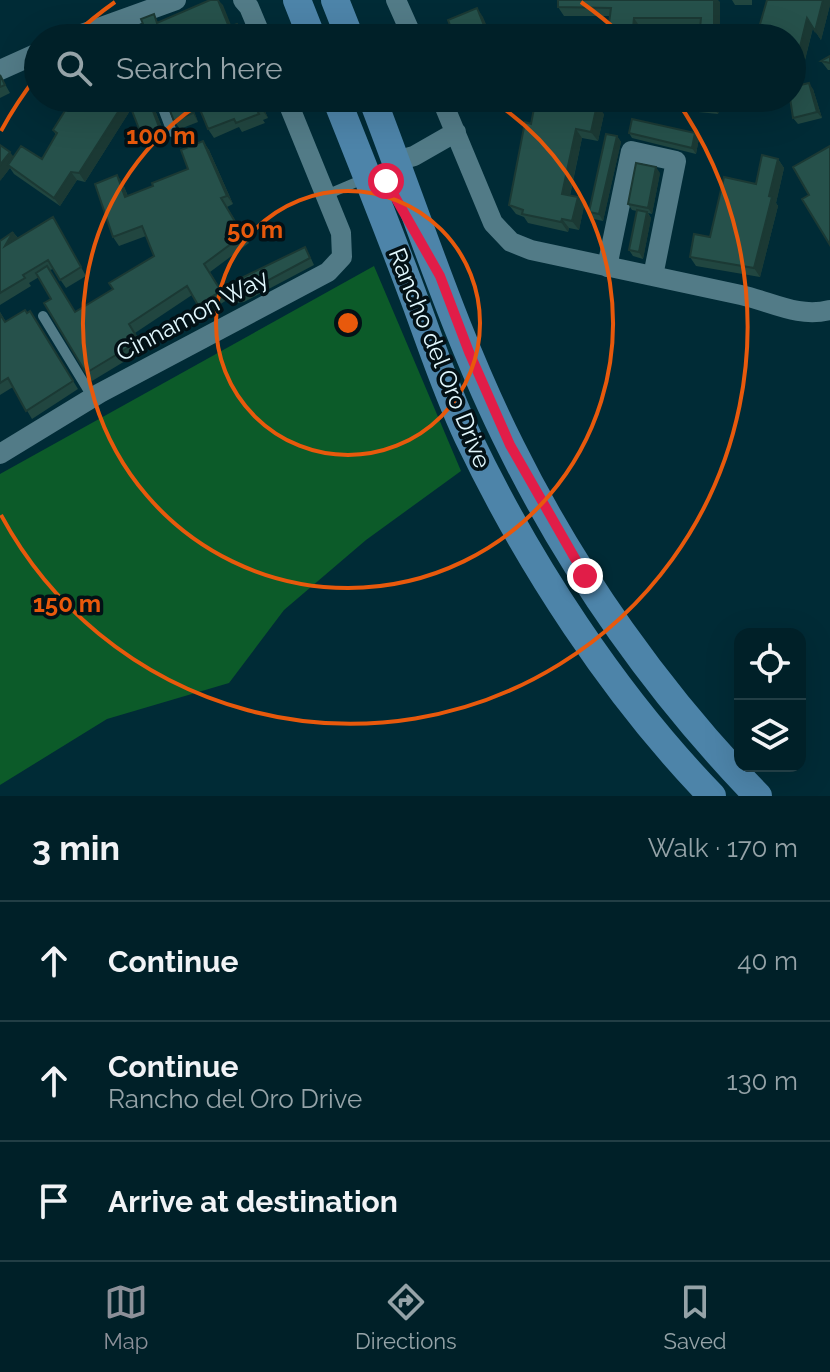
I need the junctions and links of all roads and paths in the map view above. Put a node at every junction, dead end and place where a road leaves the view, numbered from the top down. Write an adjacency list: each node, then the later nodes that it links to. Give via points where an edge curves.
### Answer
1 (176, 0): 6 (street)
2 (243, 0): 9 (street)
3 (297, 0): 10 (main road)
4 (335, 0): 11 (main road)
5 (396, 0): 12 (street)
6 (127, 17): 7 (street); 8 (lane)
7 (108, 24)
8 (130, 24)
9 (256, 24)
10 (306, 24)
11 (344, 24)
12 (407, 24)
13 (24, 59): 14 (street)
14 (0, 70)
15 (164, 112): 21 (lane)
16 (292, 112): 25 (street, Cinnamon Way)
17 (342, 112): 24 (main road, Rancho del Oro Drive)
18 (346, 112): 23 (main road, via 373,150)
19 (377, 112): 23 (main road, Rancho del Oro Drive)
20 (447, 112): 22 (street)
21 (172, 132)
22 (456, 132): 23 (street); 26 (street, via 493,223 511,242)
23 (396, 161): 27 (main road, Rancho del Oro Drive)
24 (368, 177): 25 (lane); 27 (main road, via 378,176 392,190); 33 (main road, Rancho del Oro Drive, via 438,367 520,538 603,664)
25 (326, 195): 31 (street, Cinnamon Way, via 341,233 342,257 328,272)
26 (607, 267): 28 (street); 28 (street, via 631,151 676,161)
27 (440, 276): 34 (main road, Rancho del Oro Drive, via 510,445 585,576 684,714)
28 (653, 276): 29 (street, via 754,298 792,312)
29 (830, 310)
30 (43, 316): 31 (lane)
31 (93, 398): 32 (street, Cinnamon Way)
32 (0, 454)
33 (712, 796)
34 (758, 796)

